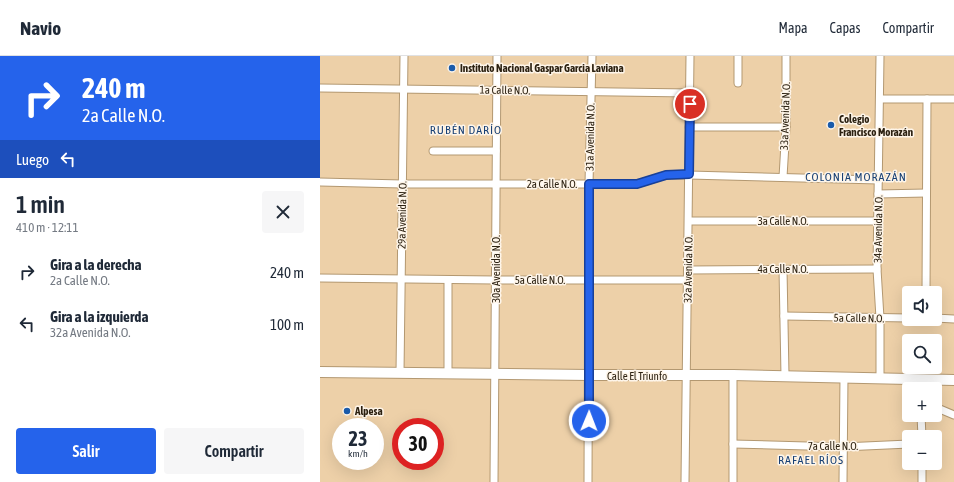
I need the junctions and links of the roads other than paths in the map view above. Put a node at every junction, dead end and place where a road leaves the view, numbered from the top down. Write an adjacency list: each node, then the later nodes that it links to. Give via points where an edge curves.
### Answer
1 (404, 56): 10 (street, 29a Avenida N.O.)
2 (497, 56): 11 (street, 30a Avenida N.O.)
3 (592, 56): 12 (street, 31a Avenida N.O.)
4 (690, 56): 13 (street, 32a Avenida N.O.)
5 (738, 56): 8 (street)
6 (786, 56): 18 (street, 33a Avenida N.O.)
7 (880, 56): 14 (street, 34a Avenida N.O.)
8 (738, 83)
9 (320, 88): 10 (street, 1a Calle N.O.)
10 (403, 89): 11 (street, 1a Calle N.O.); 25 (street, 29a Avenida N.O.)
11 (497, 90): 12 (street, 1a Calle N.O.); 20 (street, 30a Avenida N.O.)
12 (591, 92): 13 (street, 1a Calle N.O.); 27 (street, 31a Avenida N.O.)
13 (690, 93): 17 (street, 32a Avenida N.O.)
14 (880, 99): 15 (street); 23 (street, 34a Avenida N.O.)
15 (927, 99): 16 (street); 28 (street)
16 (954, 99)
17 (689, 127): 18 (street); 21 (street, 32a Avenida N.O.)
18 (786, 127): 22 (street, 33a Avenida N.O.)
19 (433, 151): 20 (street)
20 (496, 151): 26 (street, 30a Avenida N.O.)
21 (689, 174): 22 (street, 2a Calle N.O.); 27 (street, 2a Calle N.O., via 666,175 637,184); 30 (street, 32a Avenida N.O.)
22 (783, 177): 23 (street, 2a Calle N.O.)
23 (878, 180): 29 (street, 34a Avenida N.O.)
24 (320, 182): 25 (street, 2a Calle N.O.)
25 (402, 184): 26 (street, 2a Calle N.O.); 36 (street, 29a Avenida N.O.)
26 (496, 184): 27 (street, 2a Calle N.O.); 38 (street, 30a Avenida N.O.)
27 (589, 184): 39 (street, 31a Avenida N.O.)
28 (926, 193): 29 (street); 41 (street)
29 (878, 194): 31 (street, 34a Avenida N.O.)
30 (688, 221): 31 (street, 3a Calle N.O.); 34 (street, 32a Avenida N.O.)
31 (878, 221): 33 (street, 34a Avenida N.O.)
32 (783, 269): 33 (street, 4a Calle N.O.); 34 (street, 4a Calle N.O.); 42 (street)
33 (877, 269): 43 (street, 34a Avenida N.O.)
34 (688, 270): 40 (street, 32a Avenida N.O.)
35 (320, 278): 36 (street, 5a Calle N.O.)
36 (401, 279): 37 (street, 5a Calle N.O.); 48 (street, 29a Avenida N.O.)
37 (448, 280): 38 (street, 5a Calle N.O.); 49 (street)
38 (495, 280): 39 (street, 5a Calle N.O.); 50 (street, 30a Avenida N.O.)
39 (589, 280): 40 (street, 5a Calle N.O.); 51 (street, 31a Avenida N.O.)
40 (688, 280): 52 (street, 32a Avenida N.O.)
41 (926, 286)
42 (784, 316): 43 (street, 5a Calle N.O.); 54 (street)
43 (880, 318): 44 (street, 5a Calle N.O.); 56 (street, 34a Avenida N.O.)
44 (902, 318)
45 (942, 318): 46 (street)
46 (954, 319)
47 (320, 372): 48 (main road, Calle El Triunfo)
48 (400, 373): 49 (main road, Calle El Triunfo)
49 (448, 374): 50 (main road, Calle El Triunfo)
50 (494, 374): 51 (main road, Calle El Triunfo); 66 (street, 30a Avenida N.O.)
51 (589, 375): 52 (main road, Calle El Triunfo); 67 (street, 31a Avenida N.O.)
52 (687, 376): 53 (main road, Calle El Triunfo); 68 (street, 32a Avenida N.O.)
53 (734, 376): 54 (main road, Calle El Triunfo); 62 (street)
54 (785, 376): 55 (main road, Calle El Triunfo)
55 (844, 377): 56 (main road, Calle El Triunfo); 64 (street)
56 (880, 378): 58 (main road, Calle El Triunfo)
57 (954, 380): 59 (main road, Calle El Triunfo)
58 (908, 382)
59 (938, 382)
60 (942, 410): 61 (street)
61 (954, 415)
62 (733, 444): 64 (street, 7a Calle N.O.); 69 (street)
63 (902, 444): 64 (street, 7a Calle N.O.)
64 (843, 447): 70 (street)
65 (922, 470): 71 (street)
66 (494, 482)
67 (588, 482)
68 (685, 482)
69 (732, 482)
70 (843, 482)
71 (922, 482)

